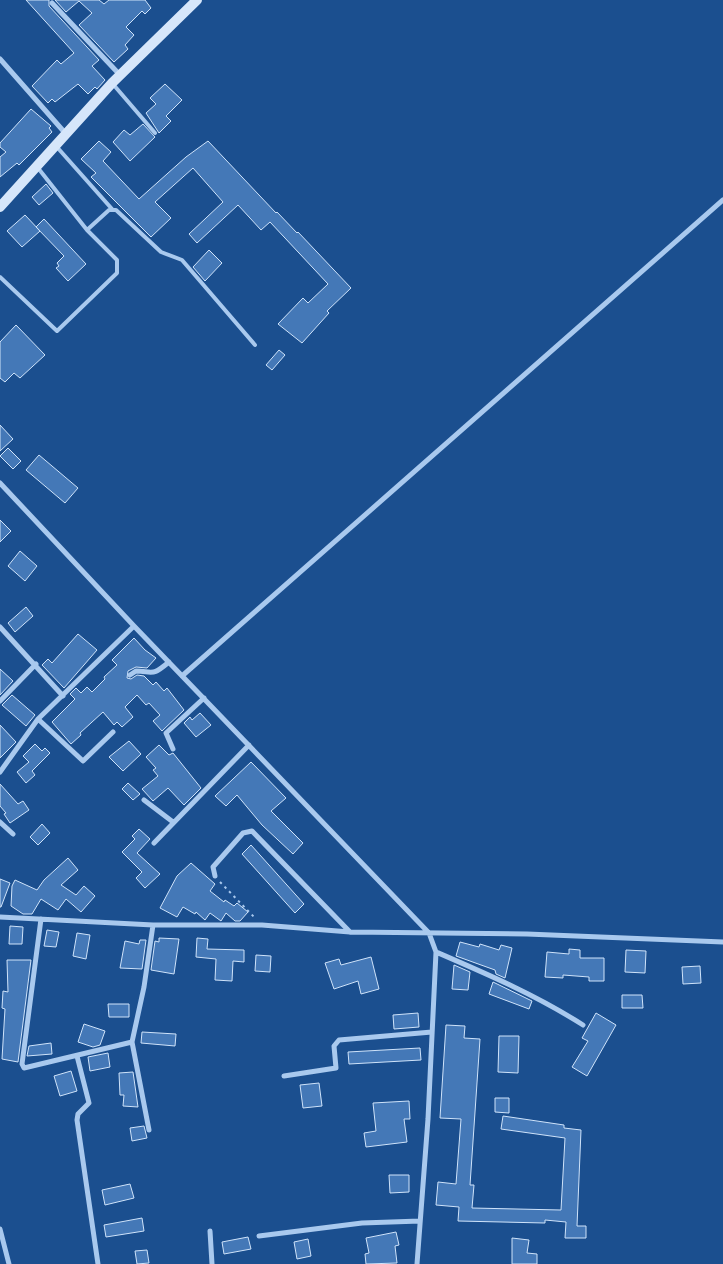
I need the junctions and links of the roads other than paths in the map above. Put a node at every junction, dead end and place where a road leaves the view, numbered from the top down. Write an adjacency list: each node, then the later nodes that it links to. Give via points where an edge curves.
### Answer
1 (197, 0): 4 (main road)
2 (52, 3): 4 (street)
3 (0, 60): 7 (street)
4 (120, 75): 5 (main road)
5 (112, 83): 6 (lane); 7 (main road)
6 (155, 133)
7 (67, 134): 8 (main road)
8 (56, 146): 9 (main road); 12 (lane)
9 (37, 167): 11 (main road); 13 (lane)
10 (723, 200): 22 (street)
11 (0, 207)
12 (112, 209): 13 (lane); 15 (lane, via 161,252 182,260)
13 (87, 230): 14 (lane, via 117,260 117,273 60,331 54,330)
14 (0, 277)
15 (255, 346)
16 (0, 483): 17 (street)
17 (134, 626): 19 (street); 23 (street)
18 (0, 627): 20 (street)
19 (169, 662): 21 (street, via 157,672 138,671); 22 (street)
20 (36, 664): 23 (street); 25 (street)
21 (130, 675)
22 (182, 676): 24 (street)
23 (63, 696): 26 (street)
24 (204, 698): 28 (street); 29 (street, via 166,732)
25 (0, 701)
26 (38, 719): 27 (street, via 83,761); 30 (street)
27 (113, 732)
28 (249, 745): 33 (street); 41 (street)
29 (173, 749)
30 (0, 772)
31 (144, 800): 33 (street)
32 (0, 822): 34 (street)
33 (174, 822): 35 (street)
34 (13, 834)
35 (154, 843)
36 (215, 876): 40 (street, via 214,867 243,834 252,831)
37 (0, 917): 38 (street)
38 (41, 919): 39 (street); 47 (street, via 22,1064 25,1070)
39 (154, 925): 40 (street, via 262,925); 46 (street)
40 (350, 932): 41 (street)
41 (429, 933): 42 (street); 43 (street)
42 (723, 942)
43 (436, 952): 44 (street, via 547,1002); 45 (street)
44 (582, 1025)
45 (432, 1032): 48 (street, via 339,1040 334,1046 336,1068); 50 (street)
46 (132, 1042): 47 (street); 49 (street)
47 (77, 1056): 55 (street, via 88,1103 77,1120)
48 (284, 1076)
49 (149, 1130)
50 (420, 1221): 53 (street, via 362,1223); 57 (street)
51 (0, 1229): 54 (street)
52 (210, 1231): 56 (street)
53 (259, 1236)
54 (9, 1264)
55 (98, 1264)
56 (212, 1264)
57 (416, 1264)

